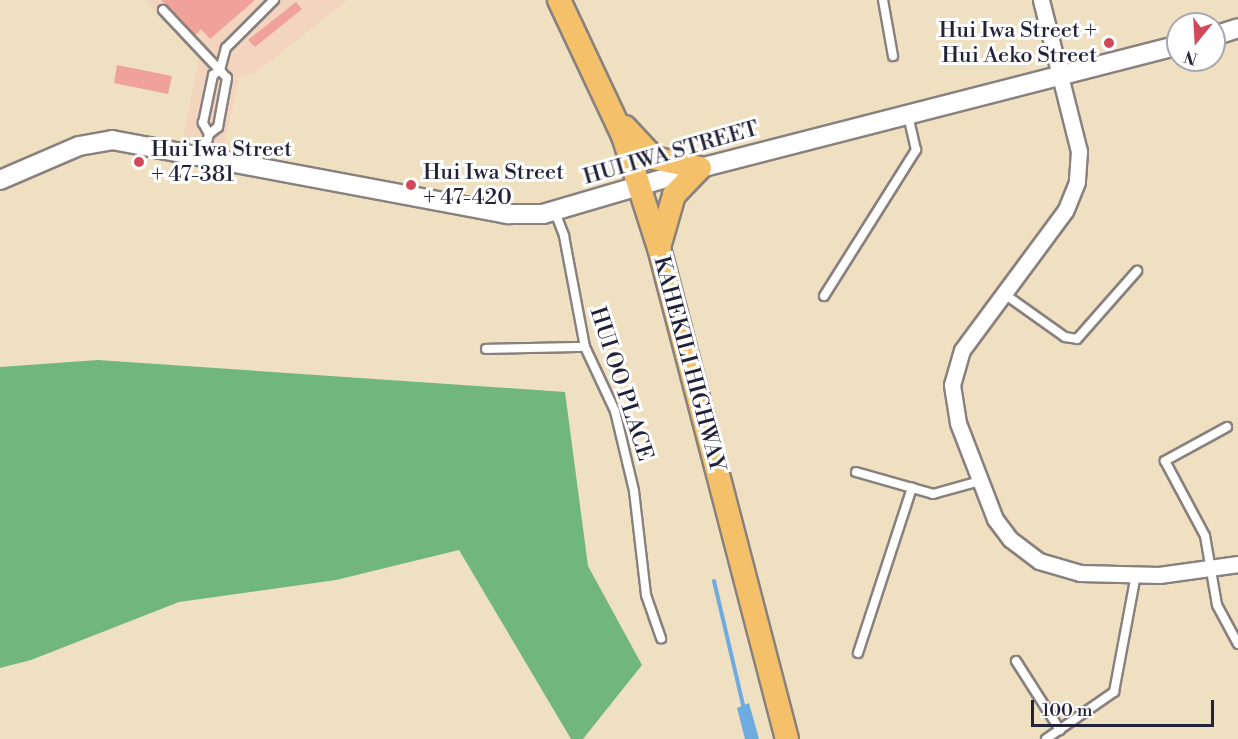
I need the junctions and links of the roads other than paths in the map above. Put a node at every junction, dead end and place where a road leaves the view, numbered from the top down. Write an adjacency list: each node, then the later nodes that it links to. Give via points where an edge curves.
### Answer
1 (274, 0): 8 (lane, via 230,40)
2 (560, 0): 10 (main road, KAHEKILI HIGHWAY)
3 (883, 0): 7 (lane)
4 (1041, 0): 9 (street)
5 (162, 10): 8 (lane)
6 (1166, 48): 9 (street, HUI IWA STREET)
7 (893, 56)
8 (220, 70): 12 (lane, via 213,75 203,123); 12 (lane, via 227,78 218,127)
9 (1060, 72): 11 (street, HUI IWA STREET); 20 (street, via 1079,151 1077,182 1065,211)
10 (613, 112): 14 (main road, via 654,158); 16 (main road, KAHEKILI HIGHWAY)
11 (908, 113): 14 (street, HUI IWA STREET); 21 (lane, via 916,150)
12 (209, 134): 13 (lane)
13 (204, 156): 15 (street, HUI IWA STREET, via 100,140); 17 (street, HUI IWA STREET, via 509,214)
14 (700, 168): 16 (street, HUI IWA STREET); 18 (main road, via 669,205)
15 (0, 180)
16 (639, 184): 17 (street, HUI IWA STREET); 18 (main road, KAHEKILI HIGHWAY)
17 (555, 212): 22 (lane, HUI OO PLACE, via 564,236)
18 (659, 248): 36 (main road, KAHEKILI HIGHWAY)
19 (1137, 271): 20 (lane, via 1077,339 1065,337)
20 (1003, 293): 26 (street, via 962,350 952,385 958,423)
21 (824, 296)
22 (585, 347): 23 (lane); 31 (lane, HUI OO PLACE, via 615,411 634,491 646,595)
23 (486, 349)
24 (1227, 428): 29 (lane, via 1165,461 1205,536)
25 (856, 472): 27 (lane)
26 (980, 481): 27 (lane, via 937,494); 30 (street, via 995,519 1028,555 1070,572)
27 (912, 488): 33 (lane)
28 (1238, 564): 29 (street)
29 (1211, 571): 30 (street); 32 (lane, via 1217,605)
30 (1136, 574): 35 (lane, via 1114,692)
31 (662, 638)
32 (1238, 644)
33 (858, 653)
34 (1016, 661): 35 (lane)
35 (1060, 730): 37 (lane)
36 (787, 739)
37 (1046, 739)

